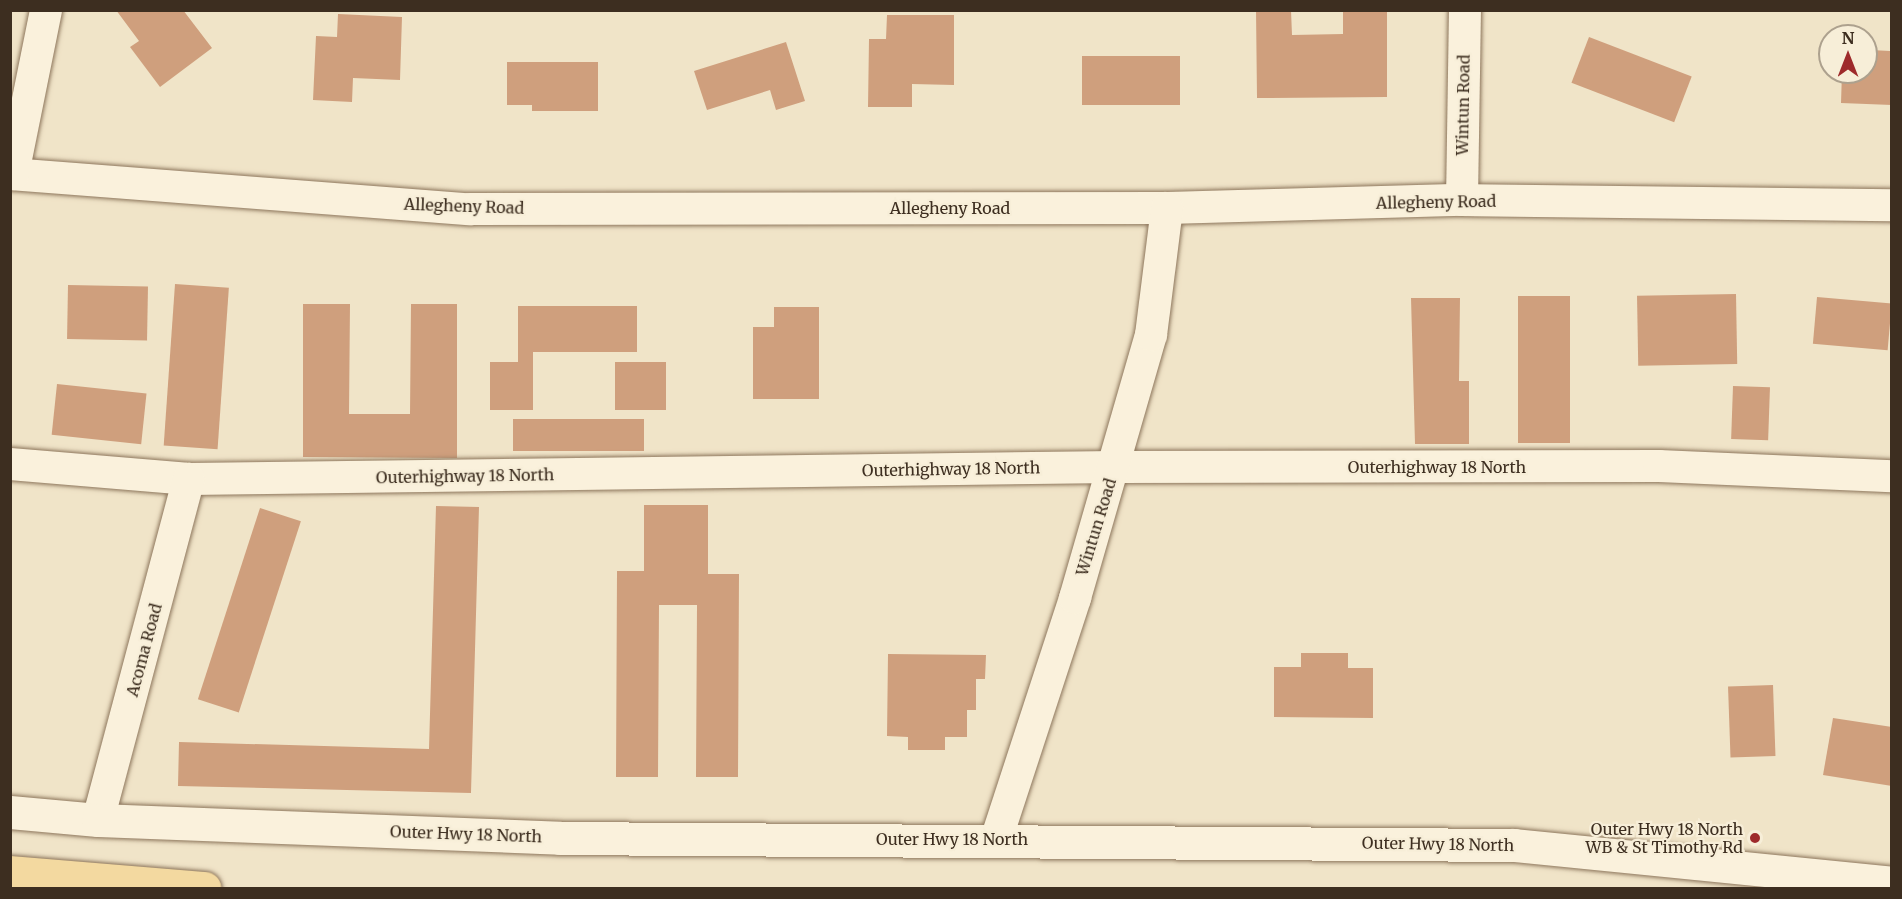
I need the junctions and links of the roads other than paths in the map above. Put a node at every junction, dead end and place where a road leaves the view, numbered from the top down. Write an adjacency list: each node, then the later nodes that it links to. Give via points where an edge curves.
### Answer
1 (46, 10): 3 (street)
2 (1465, 10): 4 (street, Wintun Road)
3 (12, 174): 6 (street, Allegheny Road, via 470,209)
4 (1462, 200): 5 (street, Allegheny Road); 6 (street, Allegheny Road)
5 (1892, 205)
6 (1167, 208): 8 (street, Wintun Road, via 1150,335)
7 (10, 464): 10 (street, Outerhighway 18 North)
8 (1115, 467): 9 (street, Outerhighway 18 North, via 1659,466); 10 (street, Outerhighway 18 North); 13 (street, Wintun Road)
9 (1892, 476)
10 (189, 479): 12 (street, Acoma Road)
11 (10, 812): 12 (street, Outer Hwy 18 North)
12 (98, 820): 13 (street, Outer Hwy 18 North, via 560,838)
13 (996, 840): 15 (street, Outer Hwy 18 North, via 1514,845)
14 (10, 872): 16 (main road)
15 (1892, 883)
16 (204, 888)

